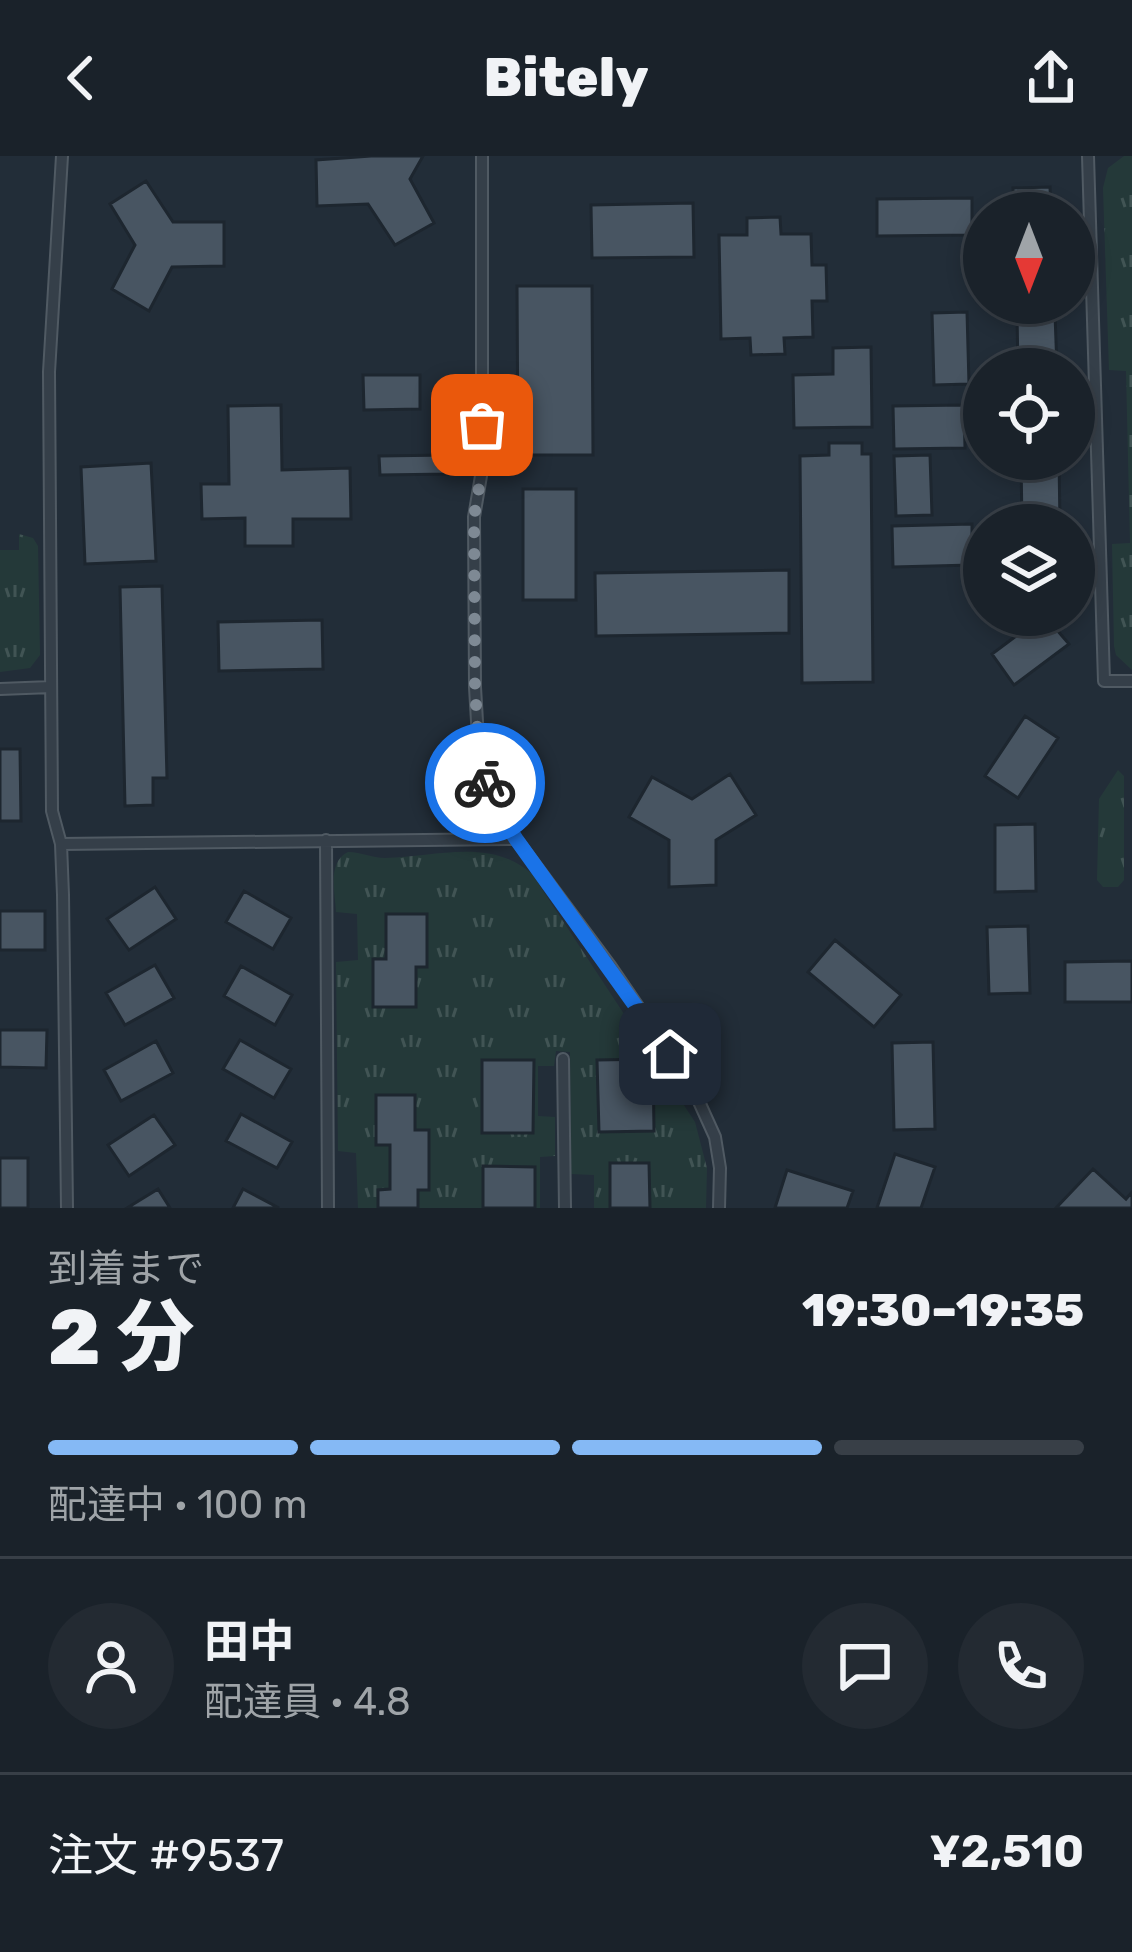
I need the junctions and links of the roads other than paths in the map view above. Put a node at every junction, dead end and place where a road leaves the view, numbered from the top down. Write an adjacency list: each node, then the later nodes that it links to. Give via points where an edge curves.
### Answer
1 (62, 156): 5 (lane, via 49,372)
2 (482, 156): 7 (lane, via 476,723 487,790)
3 (1088, 156): 4 (lane, via 1104,681)
4 (1132, 681)
5 (51, 687): 6 (lane); 9 (lane, via 52,811)
6 (0, 689)
7 (516, 839): 8 (lane); 14 (lane, via 691,1084 715,1137)
8 (326, 840): 9 (lane); 12 (lane)
9 (61, 844): 11 (lane)
10 (562, 1059): 13 (lane)
11 (67, 1208)
12 (328, 1208)
13 (565, 1208)
14 (719, 1208)

